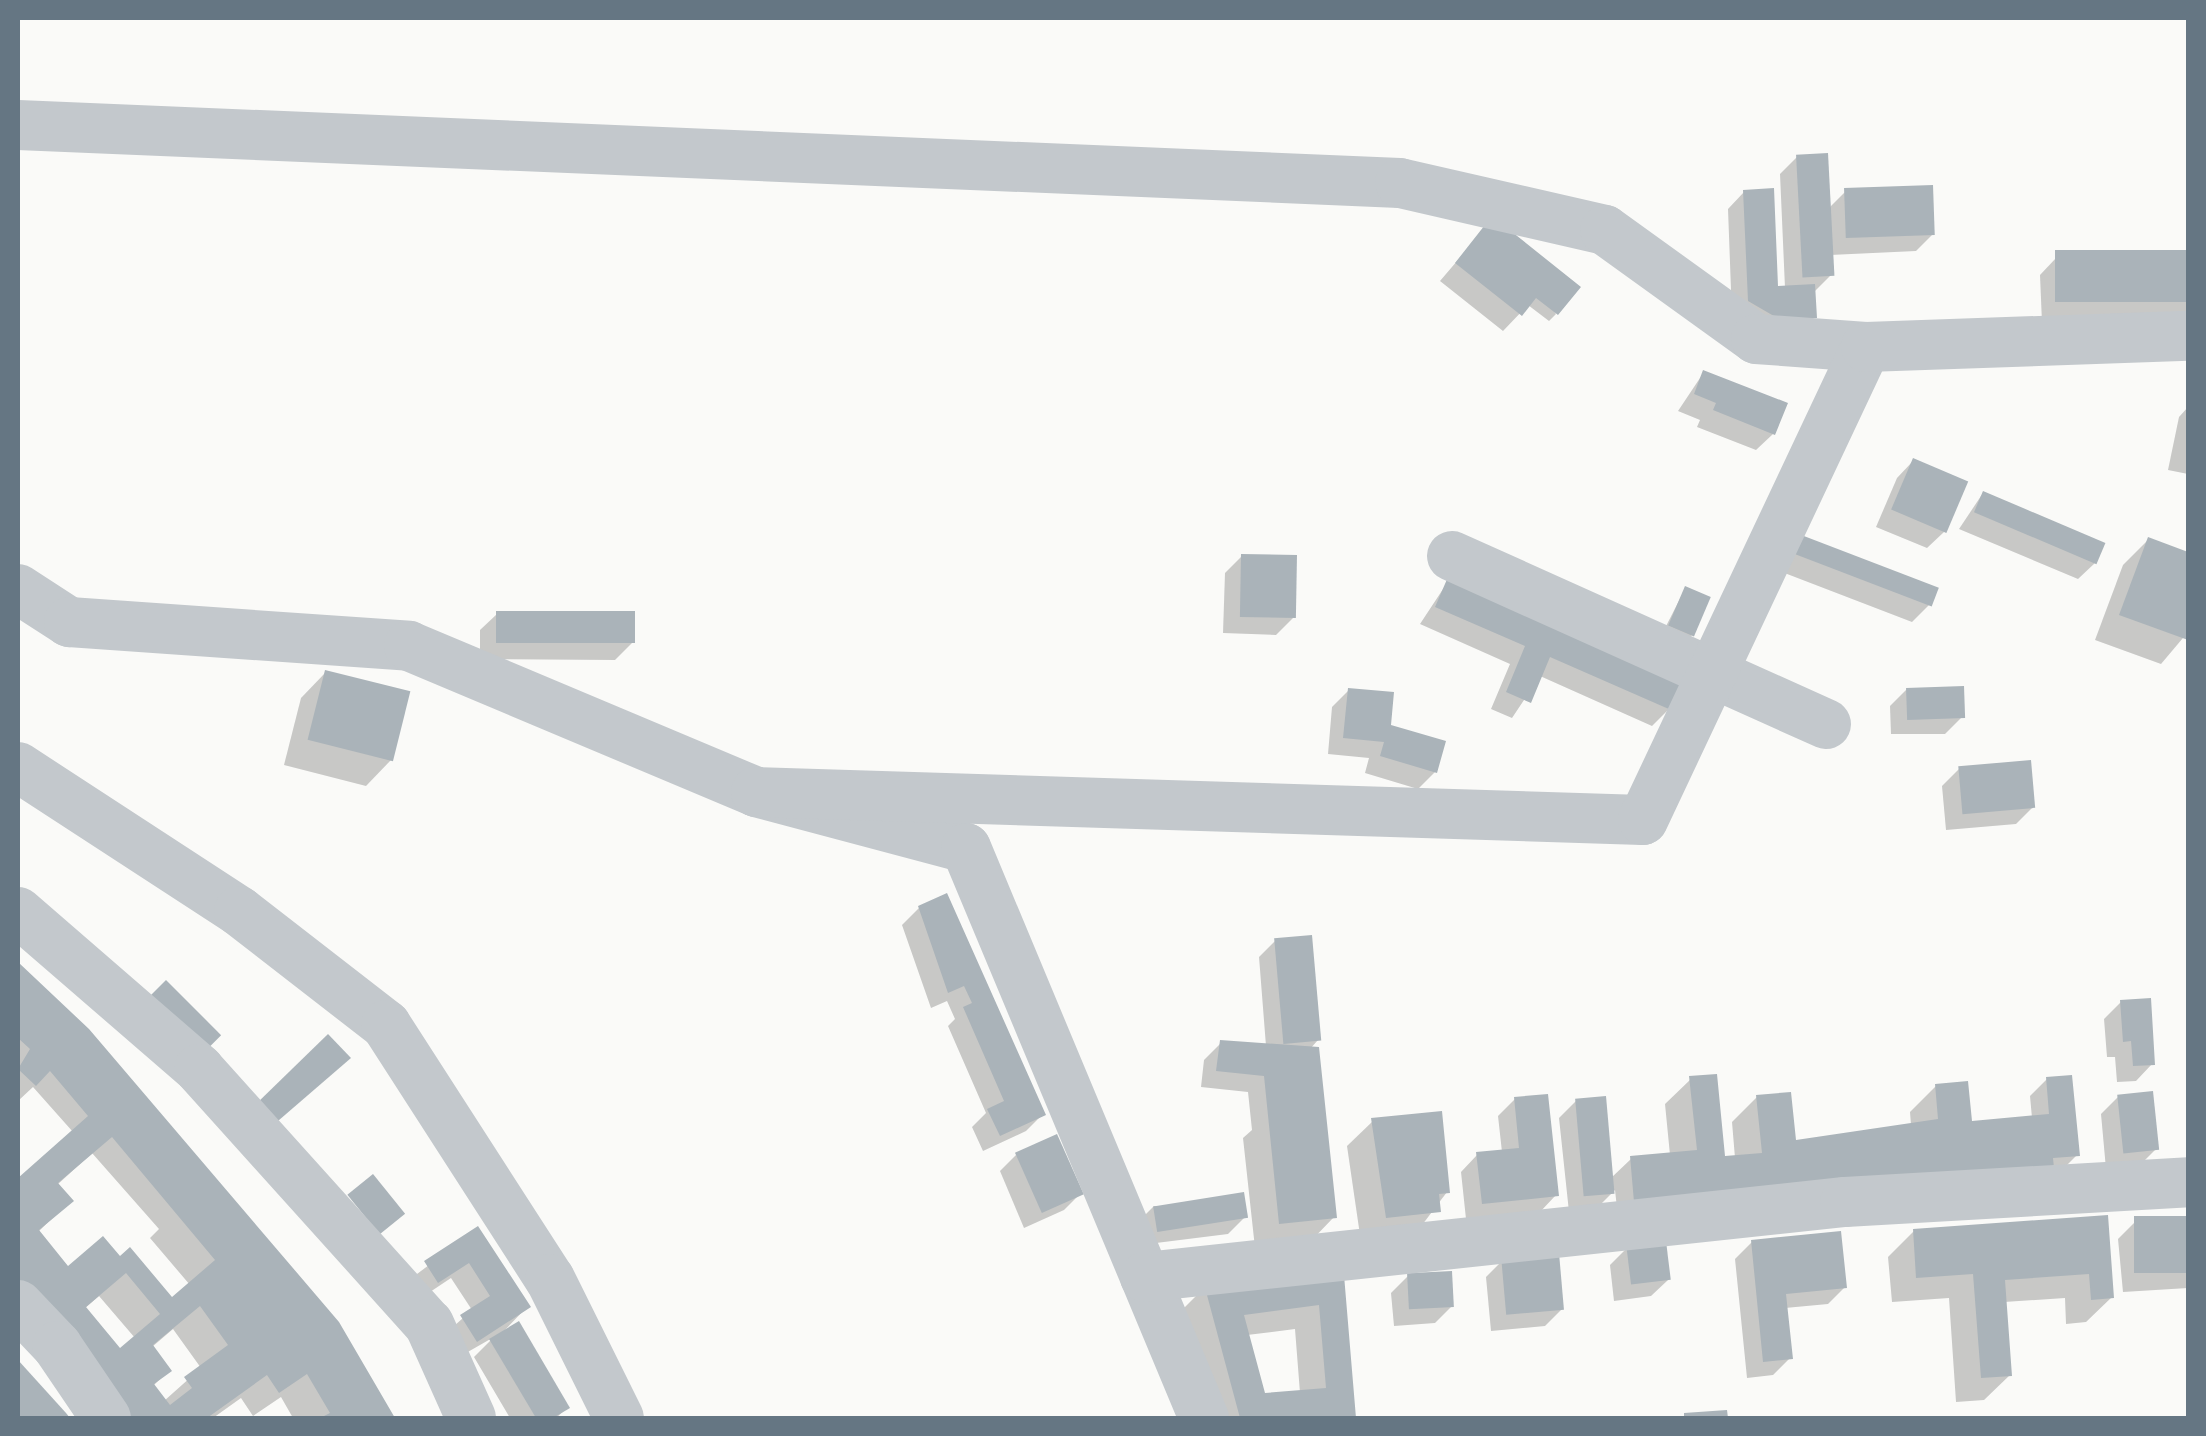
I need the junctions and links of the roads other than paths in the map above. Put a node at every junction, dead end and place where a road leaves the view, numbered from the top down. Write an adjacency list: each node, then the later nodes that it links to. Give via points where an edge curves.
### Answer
1 (18, 125): 3 (street, via 1400,183 1606,230 1756,339)
2 (2188, 336): 3 (street)
3 (1866, 347): 6 (street)
4 (1452, 556): 6 (street)
5 (18, 589): 9 (street, via 69,622 409,646)
6 (1712, 674): 7 (street); 9 (street, via 1642,820)
7 (1826, 724)
8 (18, 766): 16 (street, via 239,911 386,1025 550,1280)
9 (756, 792): 12 (street, via 966,848)
10 (18, 912): 15 (street, via 199,1069 429,1324)
11 (2188, 1182): 12 (street, via 1845,1202)
12 (1145, 1277): 17 (street)
13 (18, 1305): 14 (street)
14 (106, 1418)
15 (471, 1418)
16 (619, 1418)
17 (1204, 1418)

